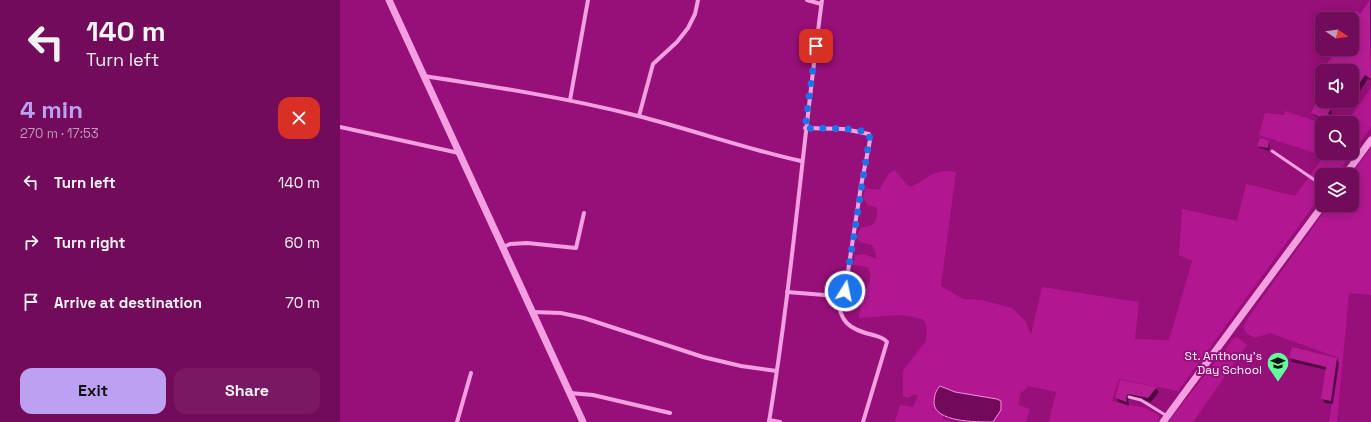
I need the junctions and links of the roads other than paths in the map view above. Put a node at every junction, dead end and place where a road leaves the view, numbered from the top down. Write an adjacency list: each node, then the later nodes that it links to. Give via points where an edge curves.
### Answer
1 (389, 0): 6 (street)
2 (588, 0): 7 (street)
3 (698, 0): 8 (street, via 688,28 653,64)
4 (807, 0): 5 (street)
5 (822, 2): 10 (street)
6 (424, 76): 7 (street); 13 (street)
7 (570, 100): 8 (street)
8 (639, 116): 14 (street, via 742,147)
9 (340, 127): 13 (street)
10 (805, 128): 14 (street); 21 (street, via 857,131 870,135 845,291)
11 (1371, 140): 15 (street)
12 (1272, 151): 16 (lane)
13 (460, 154): 19 (street)
14 (801, 161): 20 (street)
15 (1350, 168)
16 (1315, 181)
17 (1318, 212): 28 (street)
18 (584, 213): 19 (street, via 576,248 528,243)
19 (503, 247): 22 (street)
20 (787, 292): 21 (street); 23 (street)
21 (838, 296): 33 (street, via 838,305 845,322 887,342)
22 (532, 312): 23 (street, via 561,313 584,318 703,357); 25 (street)
23 (777, 371): 29 (street)
24 (471, 373): 30 (street)
25 (570, 393): 27 (street, via 593,395); 31 (street)
26 (1129, 397): 28 (lane, via 1146,403)
27 (670, 413)
28 (1165, 419)
29 (769, 421): 32 (street)
30 (457, 422)
31 (583, 422)
32 (780, 422)
33 (863, 422)

